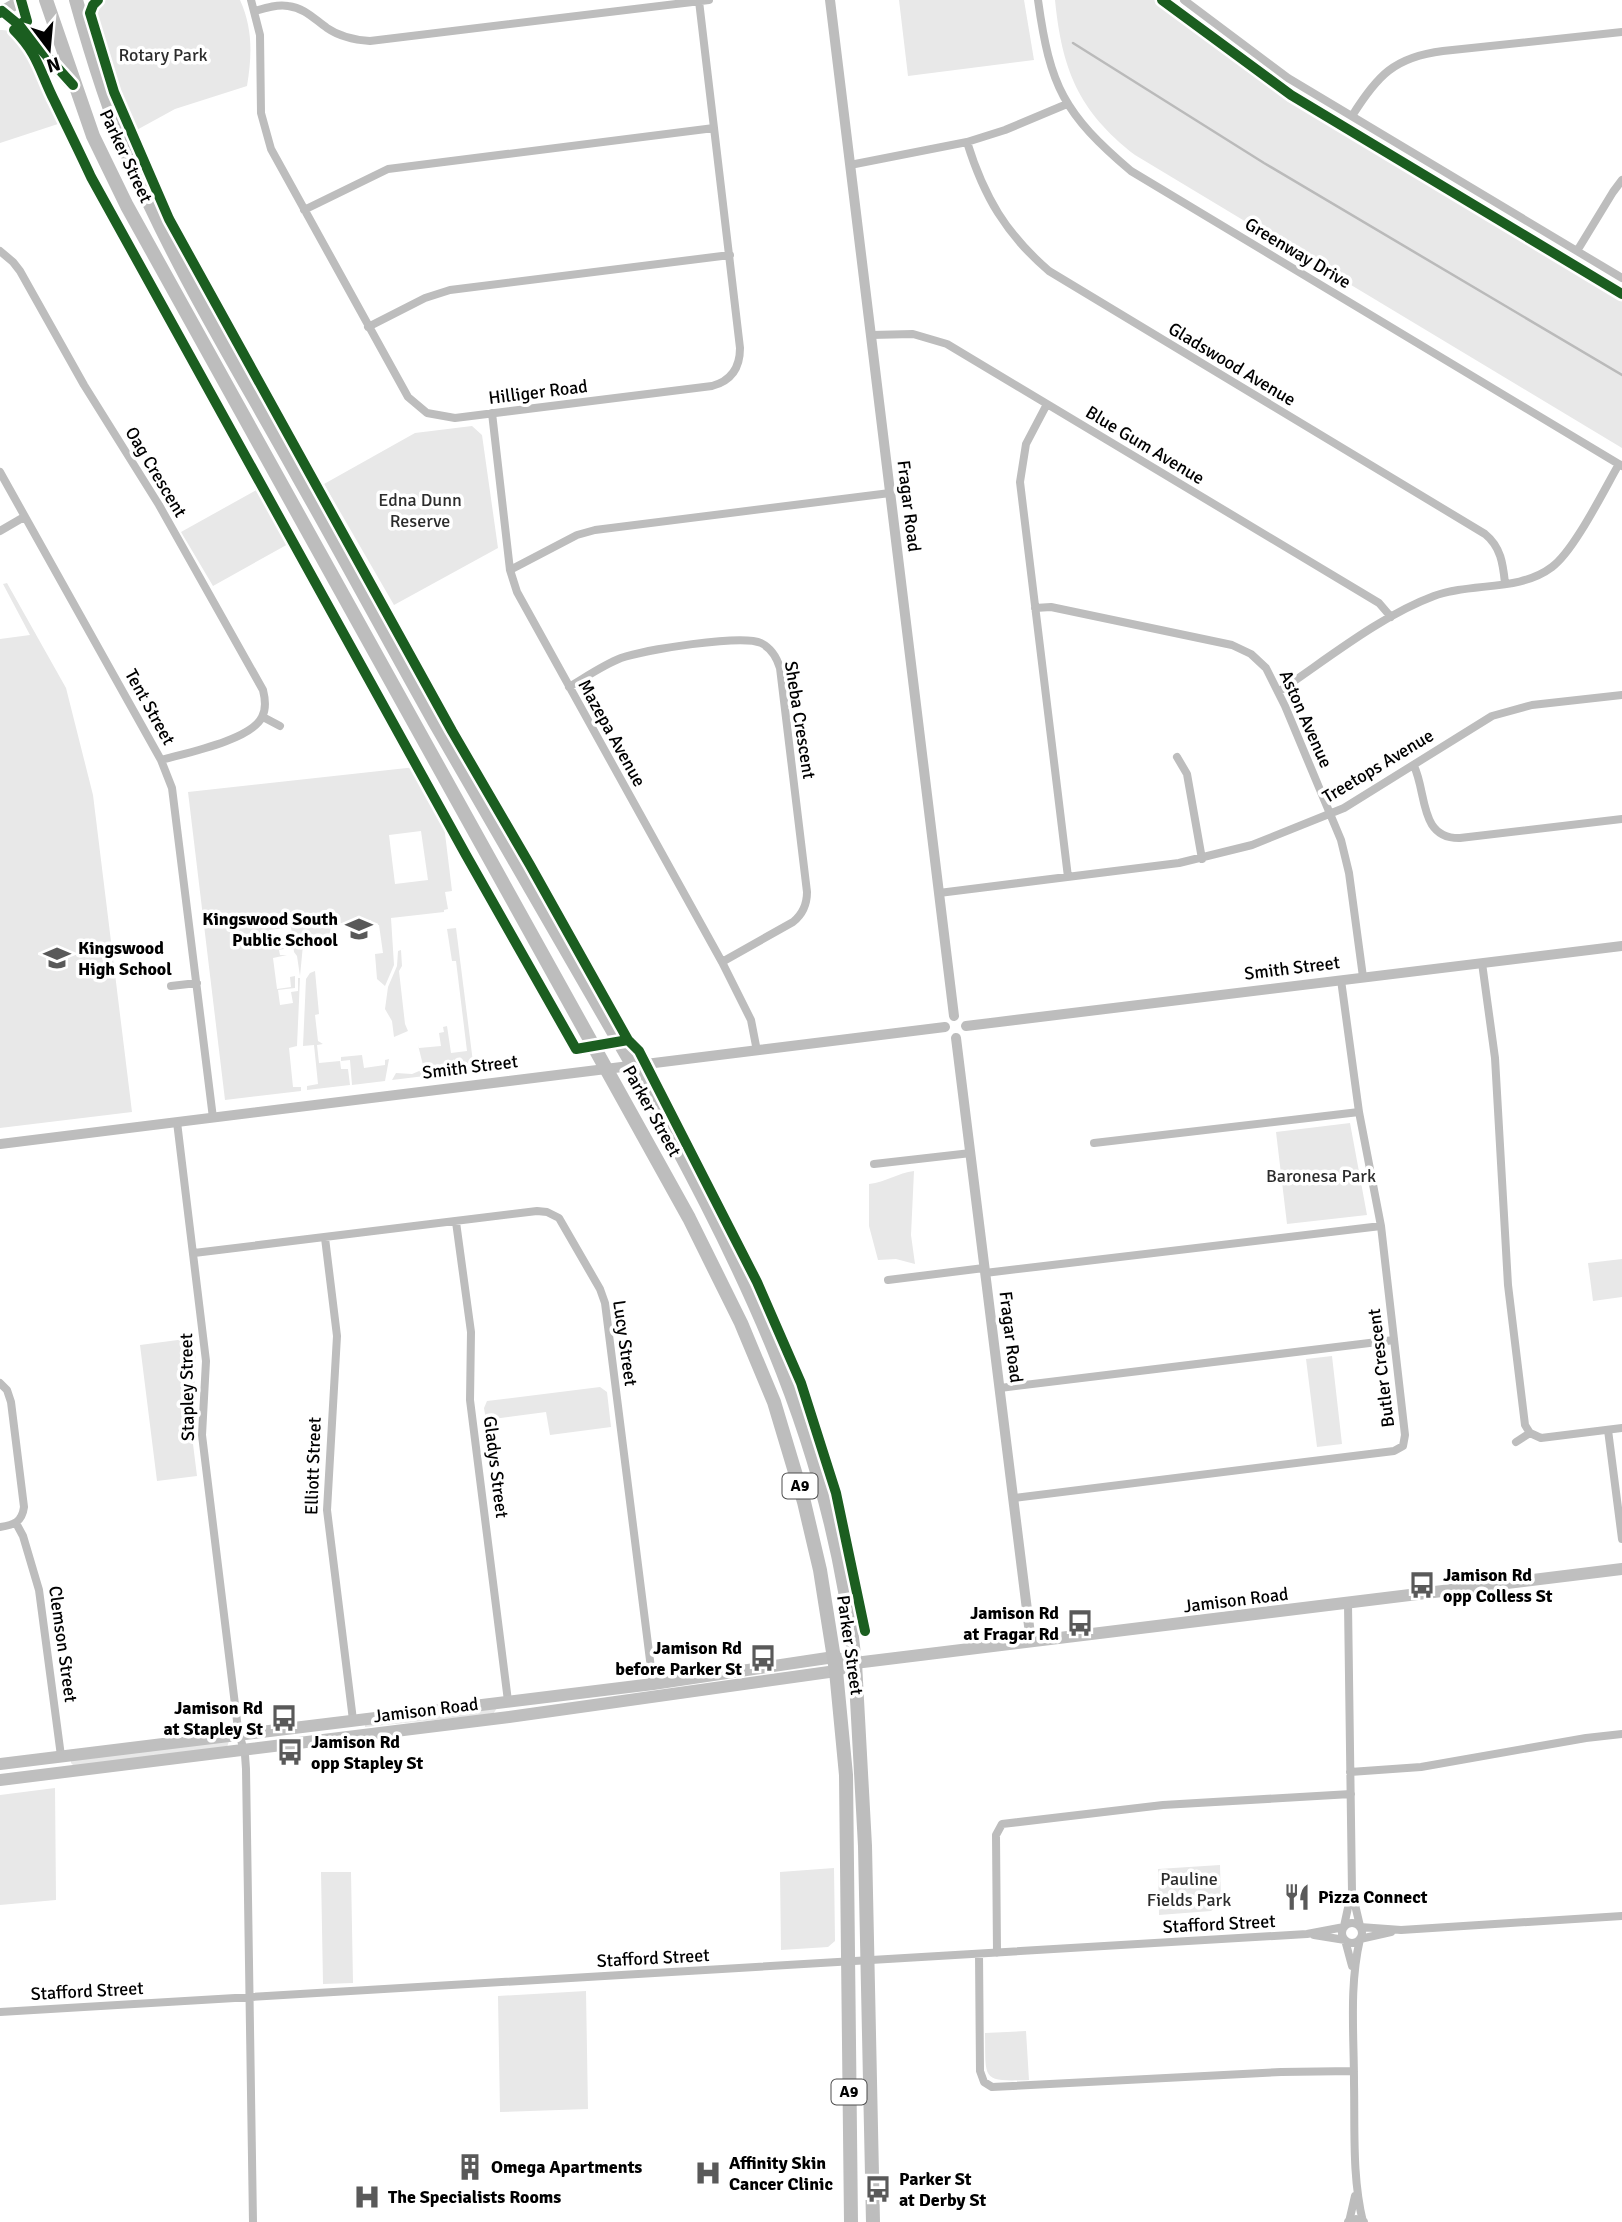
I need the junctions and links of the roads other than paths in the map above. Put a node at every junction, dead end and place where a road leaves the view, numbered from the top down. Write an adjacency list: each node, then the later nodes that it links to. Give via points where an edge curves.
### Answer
1 (22, 0): 11 (main road)
2 (46, 0): 13 (highway, Parker Street / A9)
3 (251, 0): 10 (street, Hilliger Road)
4 (709, 0): 8 (street)
5 (830, 0): 18 (street, Fragar Road)
6 (1038, 0): 14 (street, Greenway Drive, via 1045,47)
7 (1184, 0): 15 (street, via 1288,78)
8 (699, 1): 10 (street, via 370,41 332,32 297,8); 16 (street, Hilliger Road)
9 (81, 3): 63 (highway, Parker Street / A9, via 119,135 176,257)
10 (254, 11): 20 (street, Hilliger Road, via 261,43 260,102 265,132)
11 (1, 12): 13 (highway, via 19,25)
12 (1622, 32): 15 (street, via 1415,57 1377,80)
13 (74, 85): 64 (highway, Parker Street / A9, via 97,147 132,215)
14 (1067, 104): 17 (street); 29 (street, Greenway Drive, via 1082,125 1131,171)
15 (1352, 116): 22 (street)
16 (714, 128): 20 (street, via 388,169); 23 (street, Hilliger Road)
17 (967, 142): 18 (street); 35 (street, Gladswood Avenue, via 998,215 1049,271 1485,534 1499,552)
18 (850, 165): 26 (street, Fragar Road)
19 (1622, 180): 22 (street)
20 (304, 210): 25 (street, Hilliger Road)
21 (0, 251): 41 (street, Oag Crescent, via 20,271 258,680 265,699)
22 (1577, 251): 24 (street)
23 (730, 255): 25 (street, via 450,290); 28 (street, Hilliger Road, via 740,356 734,373 724,382)
24 (1622, 278)
25 (368, 327): 28 (street, Hilliger Road, via 419,408 444,418)
26 (871, 335): 27 (street, Blue Gum Avenue, via 905,333 940,340); 31 (street, Fragar Road)
27 (1047, 404): 36 (street, via 1026,444 1020,472); 37 (street, Blue Gum Avenue, via 1379,603)
28 (492, 413): 34 (street, Mazepa Avenue)
29 (1621, 465): 35 (street, via 1562,558 1539,576)
30 (0, 472): 32 (street, Tent Street)
31 (890, 492): 34 (street, via 595,530); 50 (street, Fragar Road)
32 (24, 517): 33 (street); 44 (street, Tent Street)
33 (0, 531)
34 (510, 570): 38 (street, Mazepa Avenue, via 525,608)
35 (1505, 583): 37 (street, via 1435,596)
36 (1035, 608): 39 (street, Aston Avenue, via 1051,607 1239,647 1262,664); 49 (street)
37 (1391, 617): 39 (street)
38 (569, 687): 52 (street, Mazepa Avenue); 52 (street, Sheba Crescent, via 617,660 645,652 748,640 765,645 776,658 807,898 802,914 793,922)
39 (1278, 692): 46 (street, Aston Avenue)
40 (1622, 695): 45 (street, Treetops Avenue, via 1505,711)
41 (263, 717): 42 (street); 44 (street, via 245,733)
42 (280, 726)
43 (1177, 757): 48 (street, via 1187,774)
44 (161, 760): 56 (street, Tent Street, via 176,804)
45 (1414, 766): 46 (street, Treetops Avenue); 47 (street, via 1427,819 1449,837)
46 (1331, 813): 48 (street, Treetops Avenue, via 1266,841); 54 (street, Aston Avenue, via 1346,855)
47 (1622, 819)
48 (1202, 859): 49 (street, Treetops Avenue)
49 (1068, 877): 50 (street, Treetops Avenue)
50 (939, 893): 58 (street, Fragar Road)
51 (1622, 946): 53 (street, Smith Street)
52 (722, 962): 62 (street, Mazepa Avenue, via 751,1020)
53 (1482, 963): 54 (street, Smith Street); 83 (street, via 1495,1058 1508,1285)
54 (1363, 977): 55 (street, Smith Street)
55 (1341, 980): 59 (street, Smith Street); 65 (street, Butler Crescent)
56 (197, 983): 57 (street); 66 (street, Tent Street)
57 (171, 986)
58 (954, 1016): 59 (street); 60 (street)
59 (966, 1026): 61 (street, via 965,1033)
60 (945, 1027): 61 (street); 62 (street, Smith Street)
61 (956, 1038): 70 (street, Fragar Road)
62 (757, 1051): 63 (street, Smith Street)
63 (632, 1066): 64 (street, Smith Street); 92 (highway, Parker Street / A9, via 732,1251 792,1391 827,1508)
64 (606, 1067): 66 (street, Smith Street); 93 (highway, Parker Street / A9, via 721,1280 774,1402 811,1530)
65 (1359, 1112): 68 (street); 73 (street, Butler Crescent)
66 (213, 1118): 67 (street, Smith Street)
67 (177, 1122): 69 (street, Smith Street); 75 (street, Stapley Street)
68 (1094, 1143)
69 (0, 1144)
70 (971, 1153): 71 (street); 76 (street, Fragar Road)
71 (874, 1164)
72 (456, 1222): 74 (street, Lucy Street); 94 (street, Lucy Street, via 537,1211 552,1214 564,1223 603,1296); 95 (street, Gladys Street, via 471,1332 470,1400)
73 (1381, 1226): 76 (street); 78 (street, Butler Crescent)
74 (325, 1238): 75 (street, Lucy Street); 97 (street, Elliott Street, via 337,1335 327,1510)
75 (194, 1253): 99 (street, Stapley Street, via 206,1361 202,1435)
76 (985, 1270): 77 (street); 80 (street, Fragar Road)
77 (888, 1280)
78 (1394, 1340): 80 (street); 85 (street, Butler Crescent, via 1405,1435 1397,1450)
79 (0, 1383): 86 (street, via 10,1397 24,1504)
80 (1000, 1388): 85 (street, Fragar Road)
81 (1622, 1428): 82 (street)
82 (1608, 1430): 83 (street, via 1546,1438); 88 (street)
83 (1530, 1433): 84 (street)
84 (1516, 1442)
85 (1014, 1498): 91 (street, Fragar Road)
86 (16, 1523): 87 (street); 102 (street, Clemson Street, via 39,1590)
87 (0, 1527)
88 (1622, 1539)
89 (1622, 1569): 90 (main road, Jamison Road)
90 (1348, 1604): 91 (main road, Jamison Road); 104 (street)
91 (1031, 1642): 92 (main road, Jamison Road)
92 (855, 1663): 93 (main road, Jamison Road); 118 (highway, Parker Street / A9)
93 (835, 1664): 94 (main road, Jamison Road); 119 (highway, Parker Street / A9, via 846,1775)
94 (654, 1690): 95 (main road, Jamison Road); 96 (main road, Jamison Road)
95 (508, 1701): 96 (street, Gladys Street); 97 (main road, Jamison Road)
96 (509, 1717): 100 (main road, Jamison Road)
97 (353, 1720): 99 (main road, Jamison Road); 100 (street, Elliott Street)
98 (1622, 1734): 104 (street, via 1420,1767)
99 (239, 1735): 101 (street, Stapley Street); 102 (main road, Jamison Road)
100 (355, 1737): 101 (main road, Jamison Road)
101 (244, 1749): 105 (main road, Jamison Road); 121 (street, Stapley Street)
102 (61, 1756): 103 (main road, Jamison Road); 105 (street, Clemson Street)
103 (0, 1764)
104 (1350, 1772): 107 (street)
105 (63, 1773): 106 (main road, Jamison Road)
106 (0, 1780)
107 (1350, 1794): 108 (street); 116 (street, via 1163,1805 1002,1824 996,1836)
108 (1352, 1892): 110 (street); 111 (street)
109 (1622, 1916): 112 (street)
110 (1360, 1926): 111 (street); 112 (street); 114 (street)
111 (1344, 1927): 113 (street, Stafford Street); 115 (street)
112 (1401, 1930): 114 (street)
113 (1307, 1934): 115 (street, Stafford Street); 116 (street, Stafford Street)
114 (1360, 1939): 115 (street); 120 (street)
115 (1345, 1940): 120 (street)
116 (997, 1953): 117 (street, Stafford Street)
117 (979, 1954): 118 (street, Stafford Street); 123 (street, via 980,2071 992,2087)
118 (867, 1961): 119 (street, Stafford Street); 127 (highway, Parker Street / A9)
119 (847, 1963): 121 (street, Stafford Street); 126 (highway, Parker Street / A9)
120 (1353, 1969): 123 (street)
121 (250, 1997): 122 (street, Stafford Street); 125 (street, Stapley Street)
122 (0, 2012)
123 (1354, 2071): 124 (street)
124 (1356, 2193): 128 (street); 129 (street)
125 (253, 2222)
126 (851, 2222)
127 (873, 2222)
128 (1349, 2222): 129 (street)
129 (1363, 2222)

